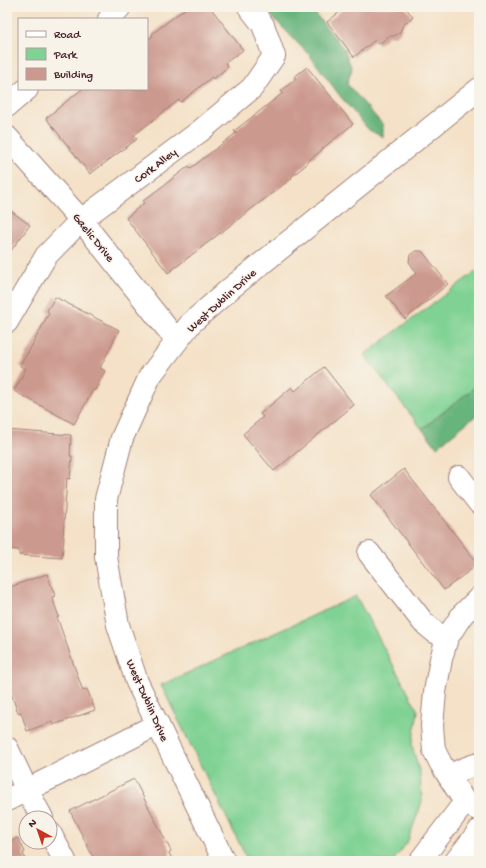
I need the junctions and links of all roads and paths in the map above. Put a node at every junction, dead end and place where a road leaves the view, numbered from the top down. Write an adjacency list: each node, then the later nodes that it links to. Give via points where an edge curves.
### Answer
1 (120, 7): 3 (street)
2 (249, 7): 8 (street, Cork Alley, via 264,25 274,56 252,88 199,132)
3 (110, 18)
4 (479, 89): 10 (street, West Dublin Drive, via 231,288 191,323)
5 (26, 90): 6 (street)
6 (7, 106)
7 (7, 137): 8 (street, Gaelic Drive)
8 (81, 220): 9 (street, Cork Alley, via 46,256); 10 (street, Gaelic Drive)
9 (7, 322)
10 (177, 341): 16 (street, West Dublin Drive, via 150,376 122,438 106,499 106,557 118,625 137,682)
11 (459, 477): 12 (street)
12 (479, 503)
13 (369, 553): 15 (street, via 423,622)
14 (479, 598): 15 (street, via 462,615)
15 (447, 638): 19 (street, via 435,692 432,726 434,750)
16 (158, 724): 20 (street); 27 (street, West Dublin Drive)
17 (7, 748): 20 (street)
18 (479, 764): 19 (street)
19 (449, 776): 22 (street)
20 (27, 790): 21 (street); 23 (street)
21 (7, 800)
22 (472, 806): 28 (street)
23 (38, 810)
24 (479, 831): 29 (street)
25 (58, 848): 26 (street)
26 (65, 861)
27 (224, 861)
28 (420, 861)
29 (456, 861)

